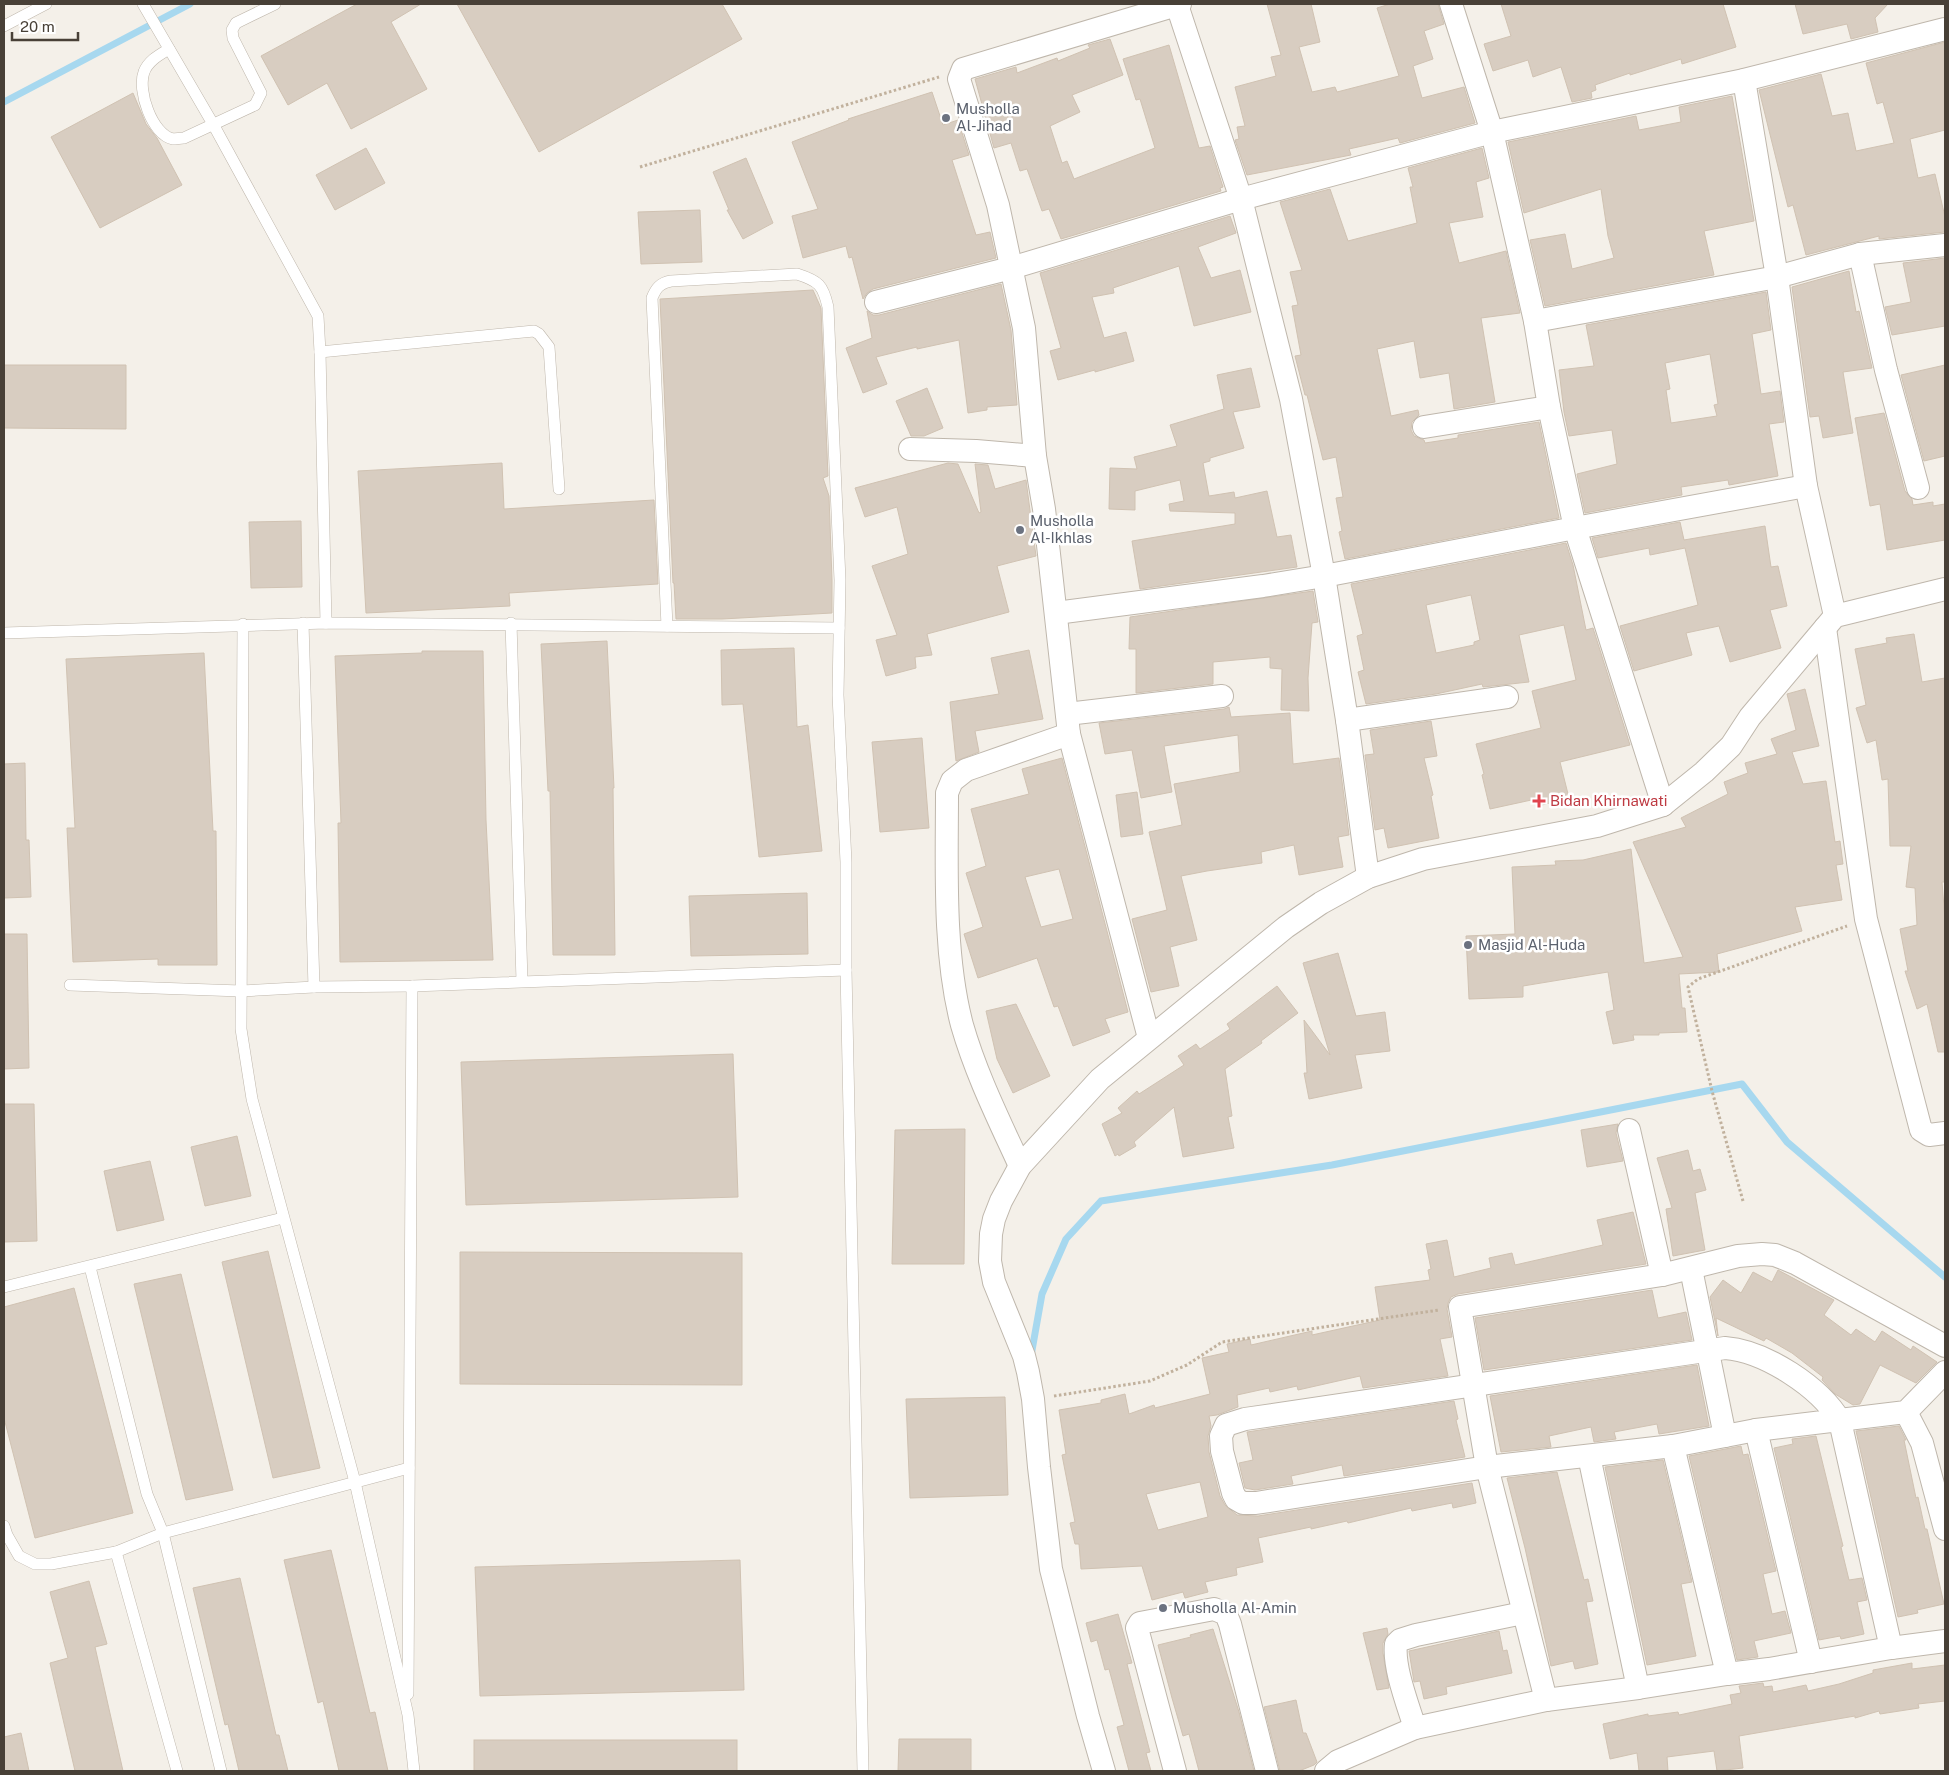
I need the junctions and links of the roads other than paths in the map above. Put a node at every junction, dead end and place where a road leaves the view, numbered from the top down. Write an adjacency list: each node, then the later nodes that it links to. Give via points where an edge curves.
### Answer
1 (46, 4): 6 (lane)
2 (143, 4): 8 (lane)
3 (275, 4): 10 (lane, via 236,24 232,30 261,93 255,105)
4 (1178, 4): 12 (street); 15 (street, via 963,69 959,80 998,205)
5 (1451, 4): 11 (street)
6 (4, 26)
7 (1945, 29): 9 (street)
8 (169, 48): 10 (lane); 10 (lane, via 144,71 142,91 150,115 172,139 184,138)
9 (1744, 80): 11 (street); 16 (street)
10 (213, 124): 19 (lane, via 318,316)
11 (1492, 132): 12 (street); 18 (street)
12 (1241, 199): 15 (street); 28 (street, via 1291,399)
13 (1945, 245): 14 (street)
14 (1860, 254): 16 (street); 25 (street, via 1886,370)
15 (1011, 268): 17 (street); 23 (street, via 1024,328)
16 (1776, 277): 18 (street); 24 (street)
17 (876, 302)
18 (1536, 321): 20 (street)
19 (320, 352): 26 (lane, via 534,331 549,347); 33 (lane)
20 (1549, 407): 21 (street); 27 (street)
21 (1424, 427)
22 (910, 449): 23 (street)
23 (1035, 456): 30 (street)
24 (1806, 486): 27 (street); 31 (street)
25 (1918, 488)
26 (559, 489)
27 (1575, 528): 28 (street); 43 (street)
28 (1324, 576): 30 (street); 41 (street)
29 (1945, 589): 31 (street)
30 (1056, 613): 42 (street)
31 (1830, 622): 43 (street, via 1750,717 1731,746); 53 (street, via 1866,919 1921,1130 1929,1136)
32 (303, 623): 33 (lane); 35 (lane); 49 (lane)
33 (326, 623): 34 (lane)
34 (511, 623): 36 (lane); 46 (lane)
35 (243, 624): 38 (lane); 50 (lane)
36 (667, 626): 37 (lane); 37 (lane, via 652,298 662,283 671,281 797,274 817,282 824,290 828,307 840,580)
37 (839, 628): 45 (lane)
38 (4, 633)
39 (1222, 696): 42 (street)
40 (1507, 697): 41 (street)
41 (1347, 720): 44 (street)
42 (1068, 724): 51 (street); 54 (street, via 966,770 952,781 947,793 950,956 962,1024 980,1077)
43 (1663, 805): 44 (street, via 1597,826 1423,859)
44 (1368, 877): 51 (street, via 1321,902 1286,927)
45 (846, 970): 46 (lane); 91 (lane)
46 (522, 981): 48 (lane)
47 (70, 985): 50 (lane)
48 (412, 986): 49 (lane); 73 (lane)
49 (314, 987): 50 (lane)
50 (241, 991): 55 (lane, via 241,1029 252,1099)
51 (1149, 1038): 54 (street, via 1100,1079)
52 (1629, 1130): 58 (street)
53 (1945, 1133)
54 (1020, 1166): 92 (street, via 1000,1200 991,1234 990,1261 994,1282 1024,1356 1033,1398 1051,1568)
55 (282, 1218): 56 (lane); 74 (lane)
56 (90, 1267): 59 (lane); 77 (lane, via 147,1494)
57 (1690, 1269): 58 (street); 60 (street, via 1738,1256 1775,1255); 61 (street)
58 (1662, 1275): 63 (street, via 1460,1307)
59 (4, 1287)
60 (1945, 1346)
61 (1708, 1351): 63 (street); 65 (street, via 1741,1349 1755,1354 1805,1383 1828,1402); 67 (street)
62 (1945, 1372): 64 (street)
63 (1473, 1387): 72 (street); 72 (street, via 1233,1422 1223,1430 1222,1450 1233,1493 1243,1503)
64 (1906, 1412): 65 (street); 68 (street)
65 (1840, 1421): 66 (street); 81 (street)
66 (1756, 1430): 67 (street); 82 (street)
67 (1725, 1436): 69 (street)
68 (1922, 1442): 70 (street); 76 (street)
69 (1673, 1446): 71 (street); 83 (street)
70 (1945, 1452)
71 (1589, 1456): 72 (street); 84 (street)
72 (1487, 1467): 79 (street)
73 (409, 1468): 74 (lane); 86 (lane)
74 (355, 1482): 77 (lane); 86 (lane)
75 (4, 1526): 78 (lane, via 20,1556 35,1564)
76 (1945, 1529)
77 (163, 1533): 78 (lane); 89 (lane)
78 (116, 1552): 88 (lane)
79 (1523, 1612): 85 (street); 87 (street, via 1416,1635 1396,1644 1398,1667)
80 (1945, 1641): 81 (street)
81 (1891, 1648): 82 (street)
82 (1811, 1662): 83 (street)
83 (1727, 1674): 84 (street)
84 (1638, 1688): 85 (street)
85 (1546, 1700): 87 (street)
86 (408, 1715): 90 (lane)
87 (1415, 1728): 95 (street, via 1345,1757)
88 (178, 1771)
89 (221, 1771)
90 (414, 1771)
91 (863, 1771)
92 (1104, 1771)
93 (1175, 1771): 94 (street, via 1137,1628 1140,1623 1214,1609 1226,1614 1230,1624)
94 (1267, 1771)
95 (1326, 1771)

